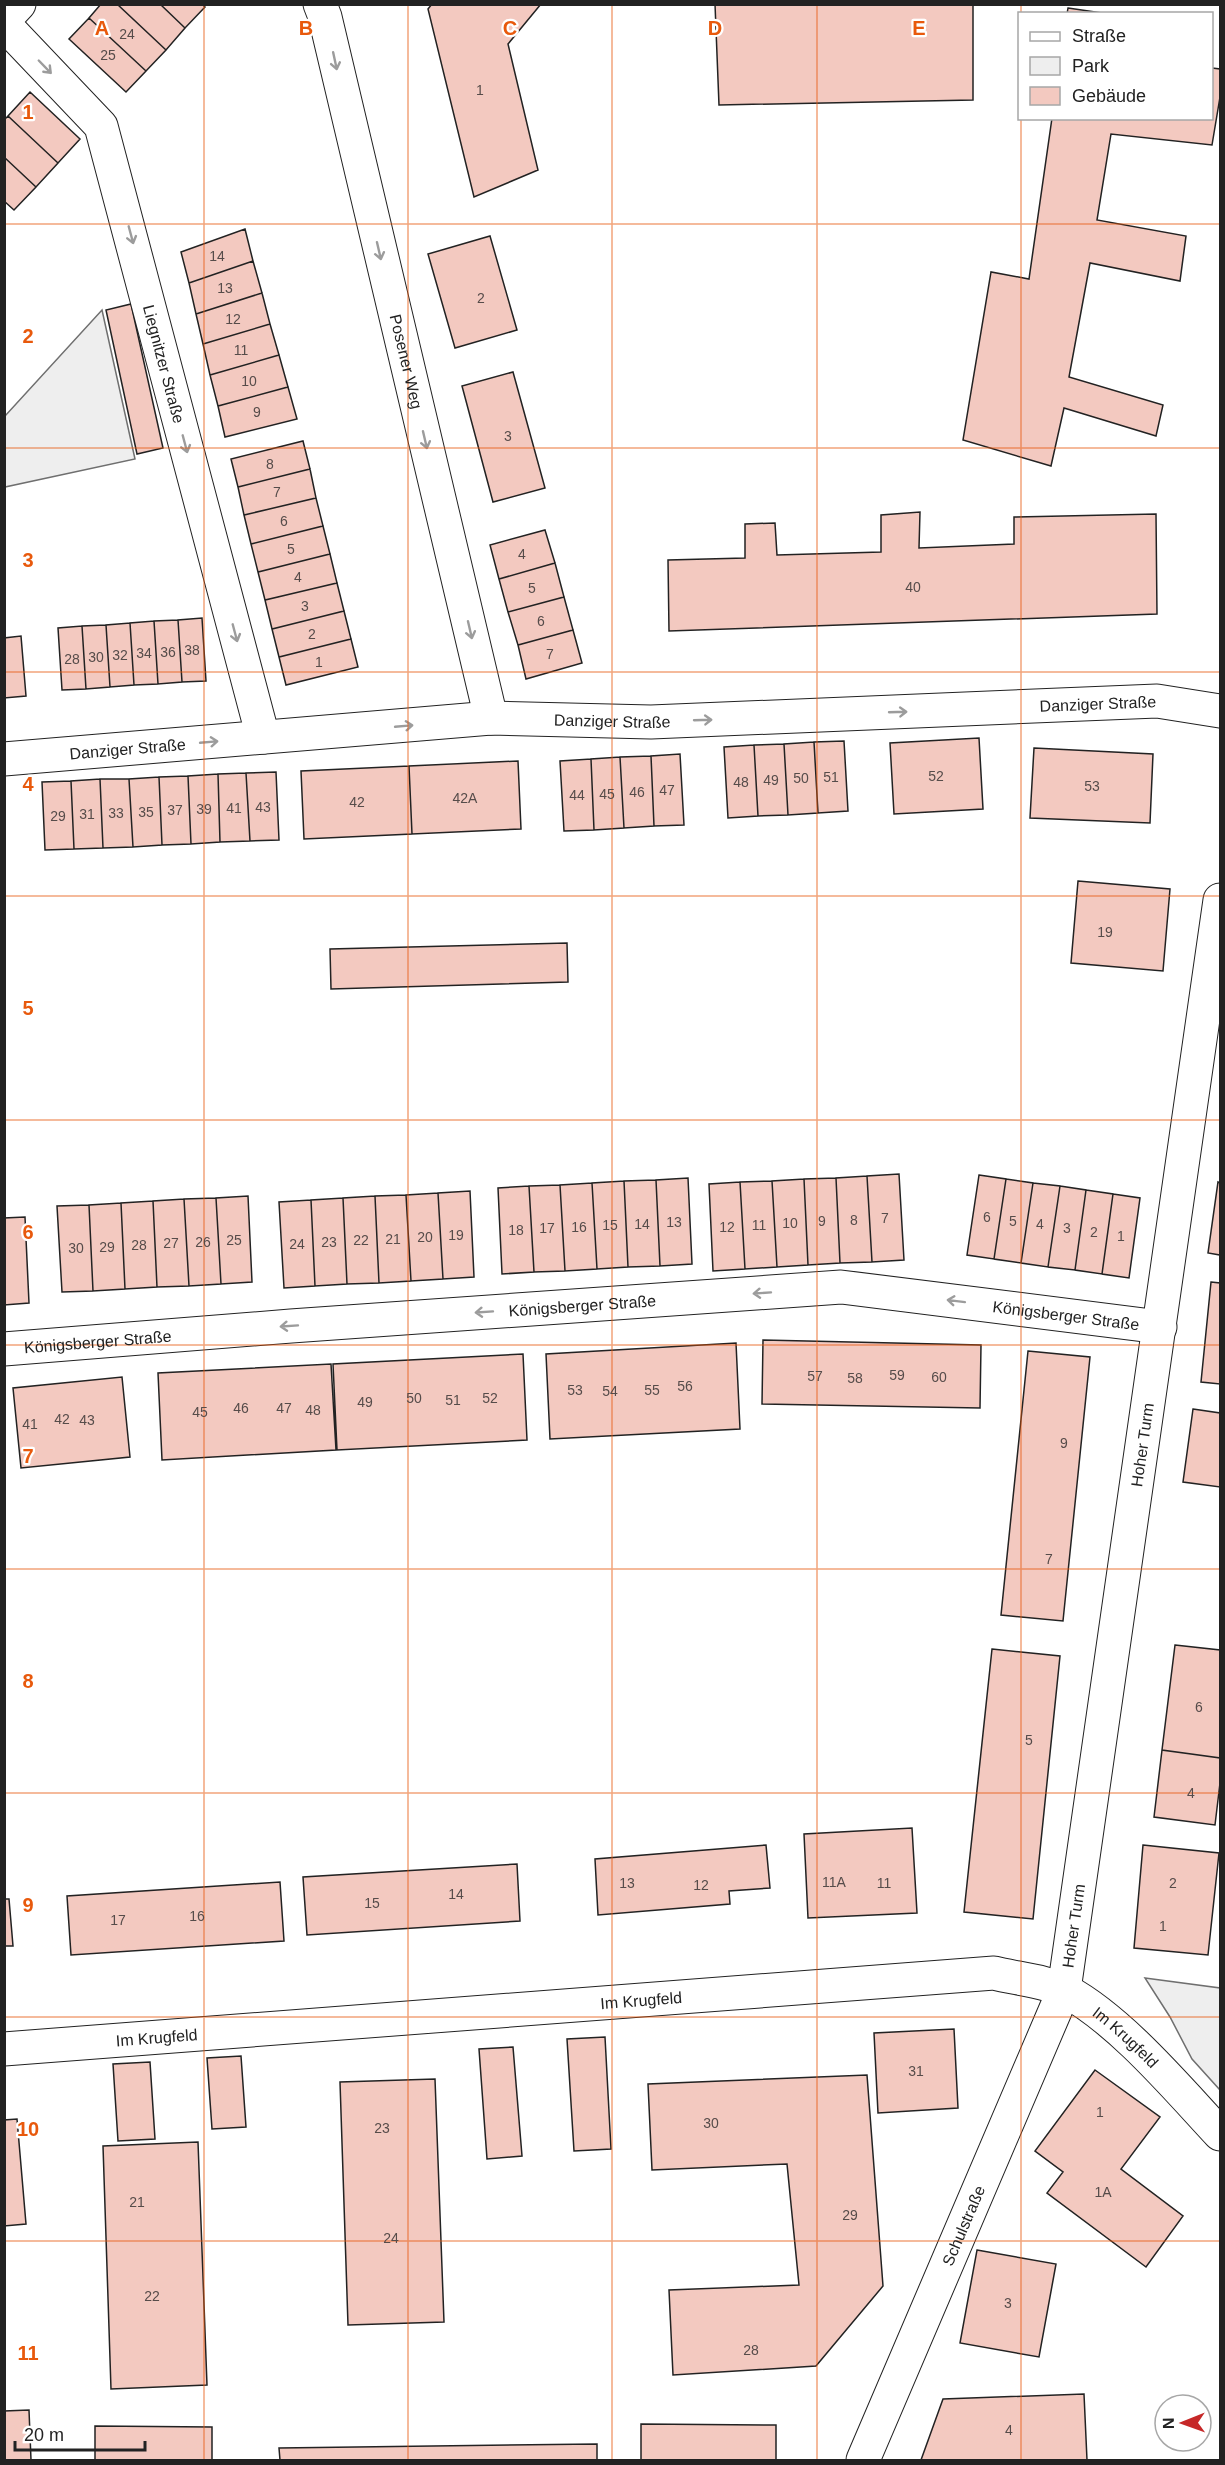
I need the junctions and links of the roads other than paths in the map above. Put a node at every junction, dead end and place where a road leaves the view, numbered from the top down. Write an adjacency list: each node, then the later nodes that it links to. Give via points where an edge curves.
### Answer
1 (19, 4): 3 (street)
2 (320, 4): 5 (street, Posener Weg, one-way to 5)
3 (4, 22): 6 (street, Liegnitzer Straße, one-way to 6, via 101,126)
4 (1221, 711): 5 (street, Danziger Straße, one-way to 4, via 651,722 1157,701)
5 (492, 718): 6 (street, Danziger Straße, one-way to 5)
6 (263, 737): 7 (street, Danziger Straße, one-way to 6)
7 (4, 759)
8 (1221, 900): 9 (street, Hoher Turm)
9 (1160, 1327): 10 (street, Königsberger Straße, one-way to 10, via 841,1287); 11 (street, Hoher Turm)
10 (4, 1349)
11 (1064, 1990): 12 (street, Im Krugfeld, via 994,1973); 13 (street, Im Krugfeld, via 1103,2016); 14 (street, Schulstraße)
12 (4, 2049)
13 (1221, 2134)
14 (863, 2460)

